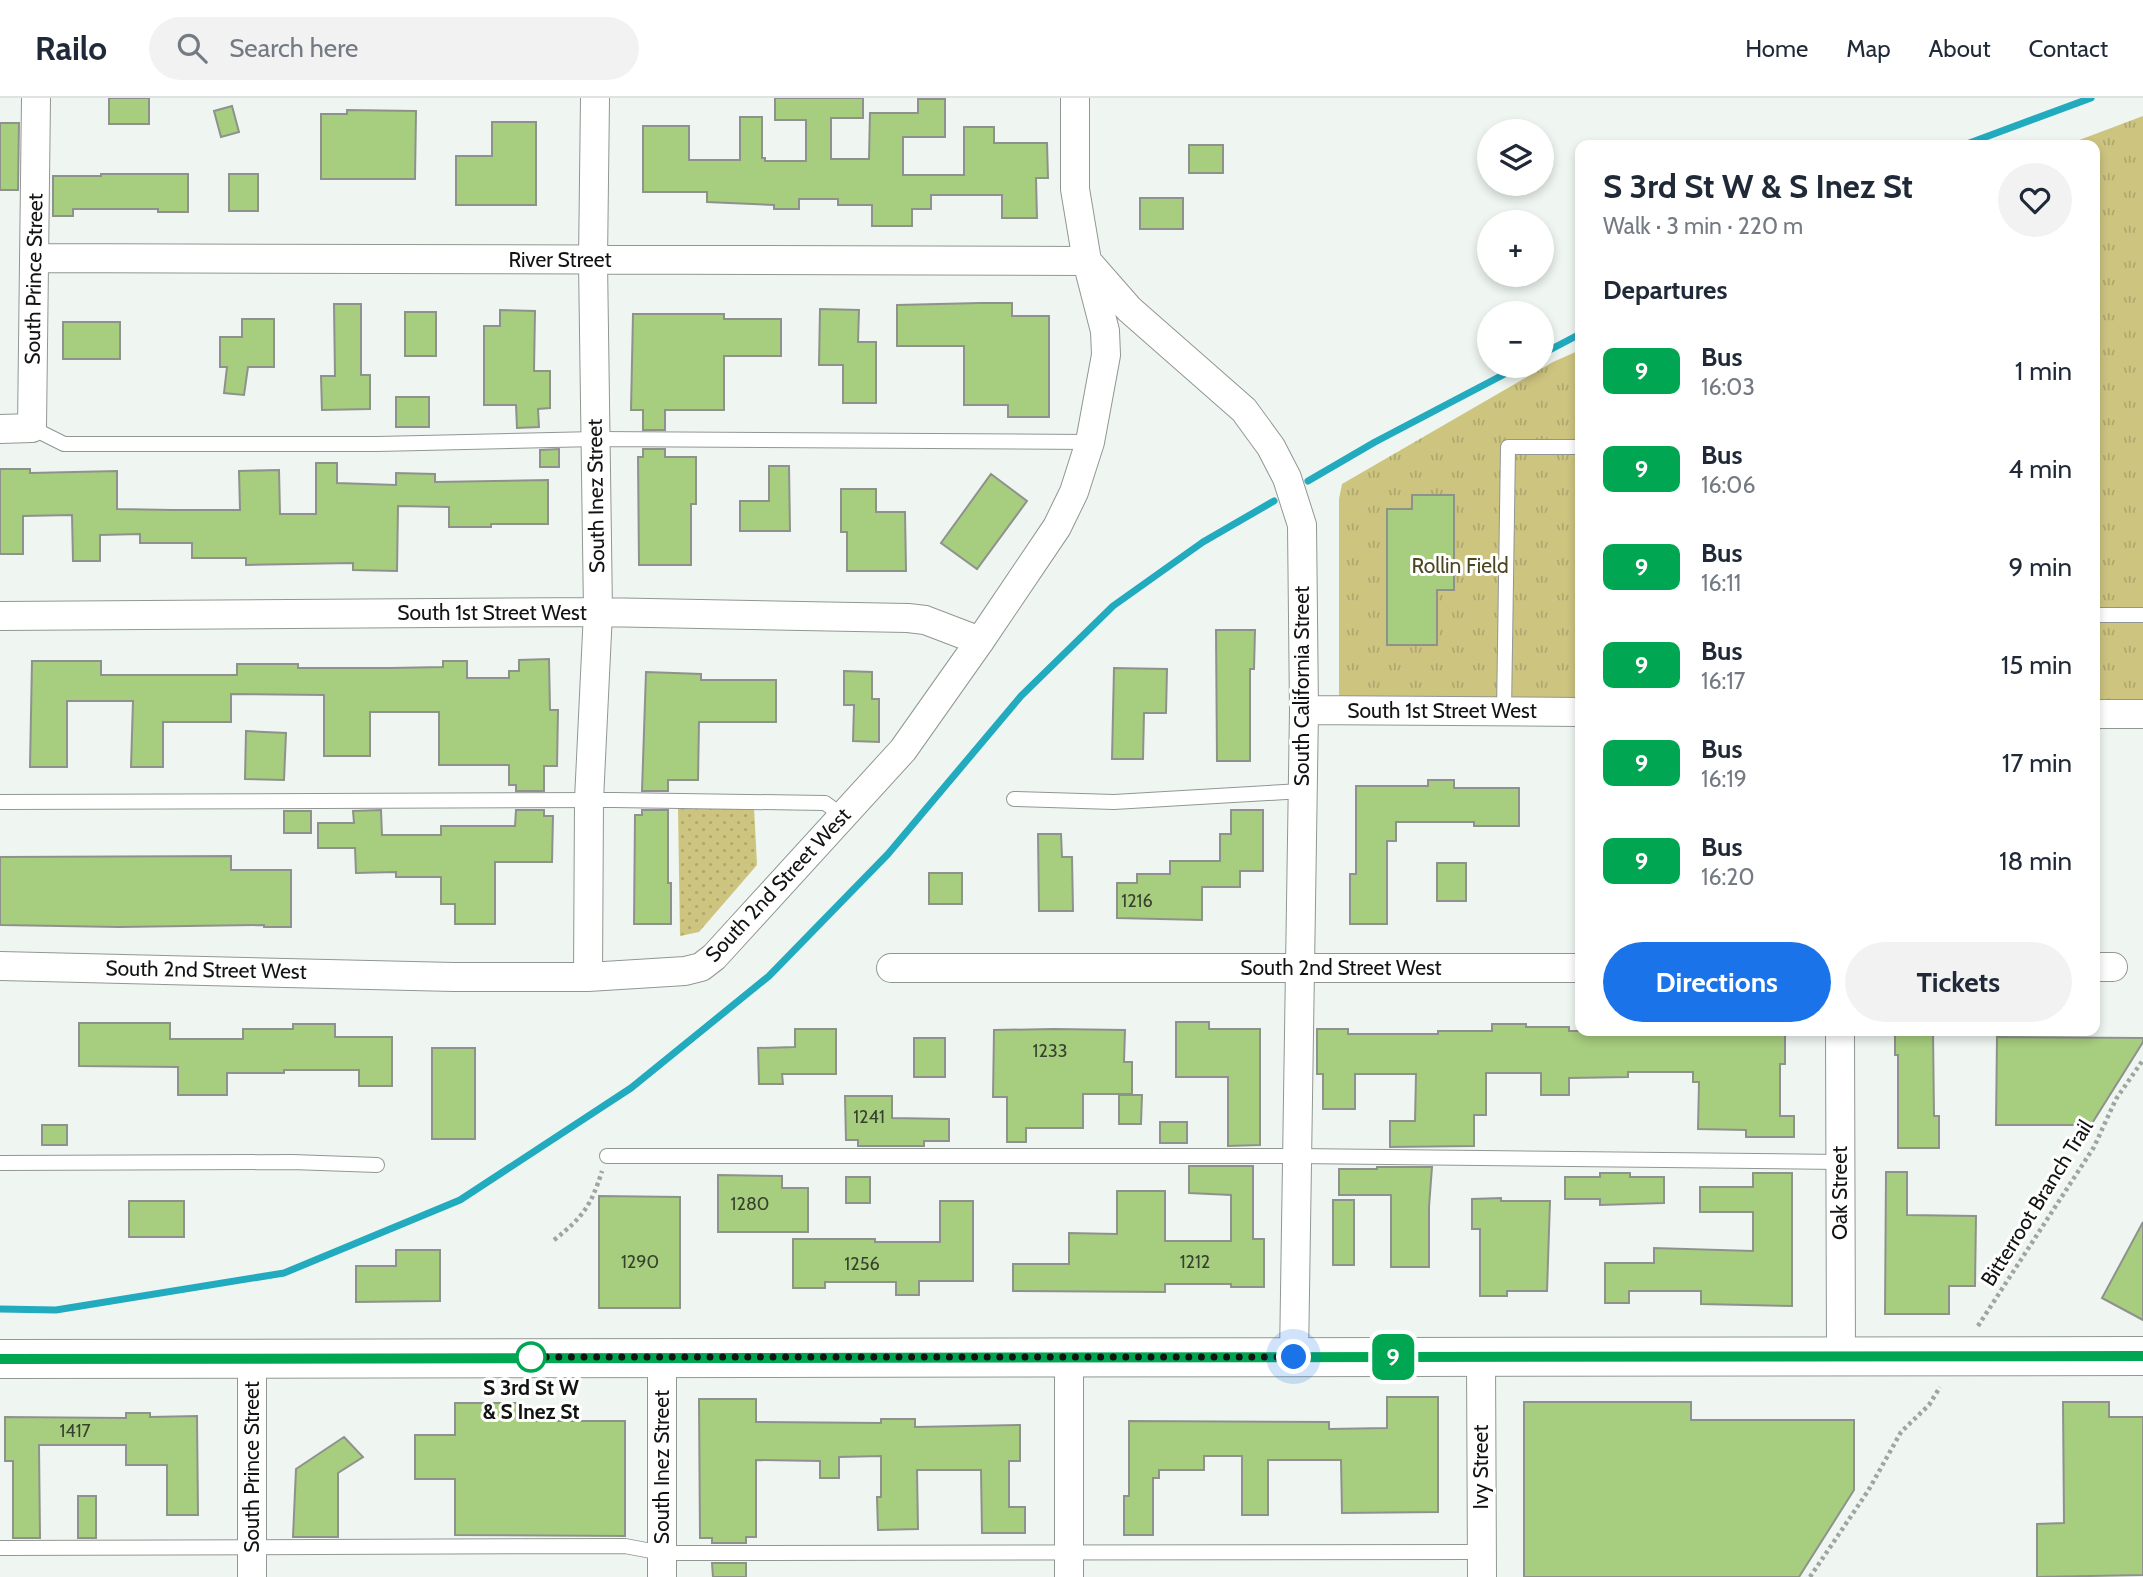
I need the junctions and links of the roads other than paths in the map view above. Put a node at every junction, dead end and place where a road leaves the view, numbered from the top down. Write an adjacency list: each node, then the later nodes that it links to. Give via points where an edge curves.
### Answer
1 (36, 98): 4 (street, South Prince Street)
2 (595, 98): 5 (street, South Inez Street)
3 (1075, 98): 6 (street, via 1076,189)
4 (34, 258): 5 (street, River Street); 7 (street, South Prince Street)
5 (593, 261): 6 (street, River Street); 9 (street, South Inez Street)
6 (1087, 261): 10 (street, South 2nd Street West, via 1105,331); 17 (street, South California Street, via 1129,309 1244,410 1287,478 1301,526)
7 (32, 428): 8 (street); 9 (lane, via 64,444)
8 (0, 429)
9 (596, 439): 10 (lane); 12 (street, South Inez Street)
10 (1090, 443): 16 (street, South 2nd Street West, via 1057,527)
11 (1575, 447): 18 (lane, via 1508,447)
12 (598, 612): 15 (street, South 1st Street West); 16 (street, South 1st Street West, via 908,618); 24 (street, South Inez Street)
13 (2100, 615): 14 (lane)
14 (2143, 615)
15 (0, 616)
16 (980, 641): 26 (street, South 2nd Street West, via 903,750)
17 (1304, 710): 18 (street, South 1st Street West); 22 (street, South California Street)
18 (1504, 712): 19 (street, South 1st Street West)
19 (1575, 712)
20 (2143, 713): 21 (street)
21 (2100, 714)
22 (1302, 791): 23 (lane, via 1114,802); 29 (street, South California Street)
23 (1014, 799)
24 (589, 800): 25 (lane); 26 (lane, via 825,803); 31 (street, South Inez Street)
25 (0, 802)
26 (843, 816): 31 (street, South 2nd Street West, via 701,967)
27 (0, 966): 31 (street, South 2nd Street West)
28 (891, 968): 29 (street, South 2nd Street West)
29 (1300, 968): 30 (street, South 2nd Street West); 34 (street, South California Street)
30 (1575, 968)
31 (588, 977)
32 (1840, 1036): 35 (street, Oak Street)
33 (607, 1156): 34 (lane)
34 (1296, 1156): 35 (lane); 42 (street, South California Street)
35 (1840, 1162): 38 (street, Oak Street)
36 (0, 1163): 37 (lane)
37 (377, 1165)
38 (1841, 1355): 39 (main road); 43 (main road)
39 (2143, 1356)
40 (252, 1357): 41 (main road); 45 (main road); 47 (street, South Prince Street)
41 (662, 1357): 44 (main road); 50 (street, South Inez Street)
42 (1294, 1357): 43 (main road); 44 (main road)
43 (1481, 1357): 49 (street, Ivy Street)
44 (1069, 1358): 48 (street)
45 (0, 1359)
46 (0, 1548): 47 (lane)
47 (252, 1549): 50 (lane, via 625,1546); 51 (street, South Prince Street)
48 (1068, 1564): 49 (lane); 50 (lane)
49 (1482, 1564)
50 (662, 1565)
51 (252, 1577)

